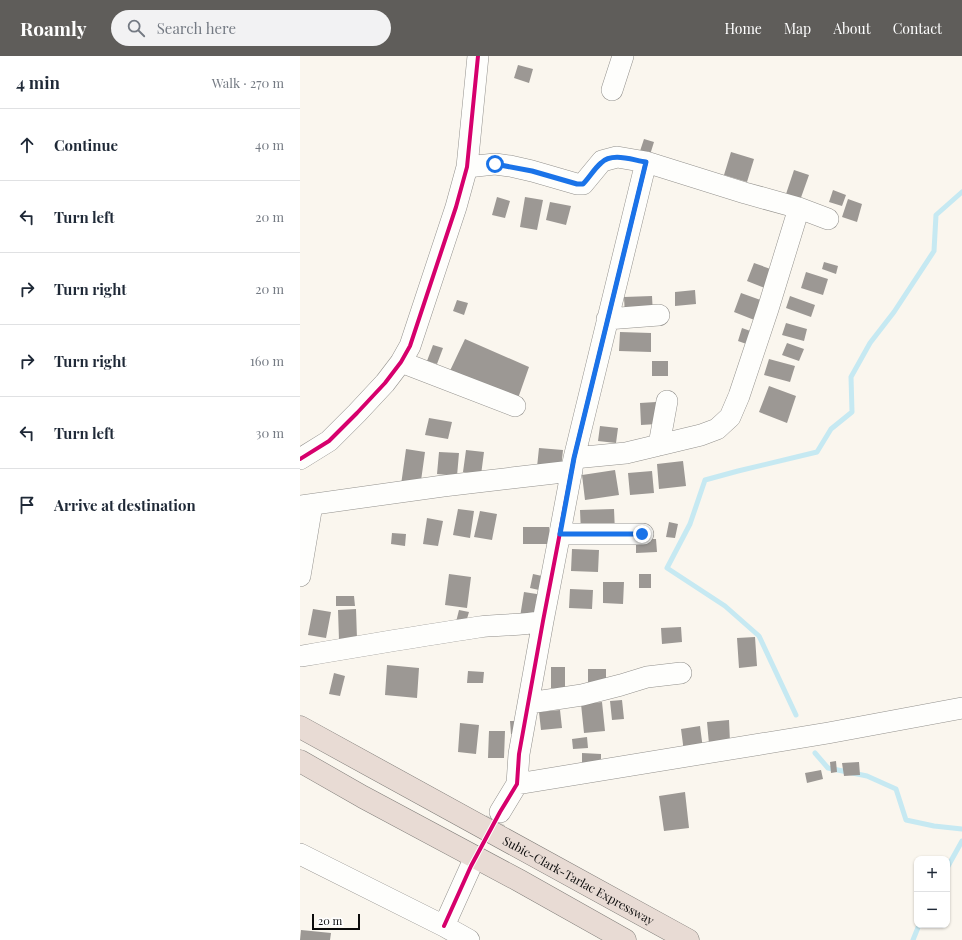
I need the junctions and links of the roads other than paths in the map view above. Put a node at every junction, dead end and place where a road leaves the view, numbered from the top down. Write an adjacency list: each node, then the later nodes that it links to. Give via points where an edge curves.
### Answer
1 (478, 56): 5 (street)
2 (623, 56): 3 (street)
3 (612, 90)
4 (646, 162): 5 (street, via 610,158 602,161 583,184 495,164); 6 (street); 9 (street)
5 (467, 167): 10 (street, via 421,316)
6 (799, 208): 7 (street); 13 (street, via 768,309 730,417 717,429)
7 (828, 219)
8 (659, 315): 9 (street)
9 (607, 319): 15 (street)
10 (401, 362): 12 (street); 14 (street, via 385,383 329,441)
11 (667, 401): 13 (street)
12 (515, 406)
13 (658, 445): 15 (street)
14 (300, 459)
15 (573, 465): 16 (street); 17 (street)
16 (306, 505): 19 (street)
17 (560, 534): 18 (street); 20 (street)
18 (642, 534)
19 (300, 576)
20 (542, 621): 21 (street, via 484,627); 23 (street)
21 (300, 656)
22 (681, 673): 23 (street, via 647,677 582,695)
23 (529, 703): 27 (street, via 519,754)
24 (962, 708): 27 (street, via 828,733)
25 (300, 727): 34 (highway, Subic-Clark-Tarlac Expressway)
26 (300, 761): 33 (highway)
27 (517, 784): 28 (street)
28 (500, 812)
29 (300, 854): 31 (street)
30 (470, 866): 31 (street)
31 (444, 926): 32 (street)
32 (469, 940)
33 (625, 940)
34 (688, 940)

